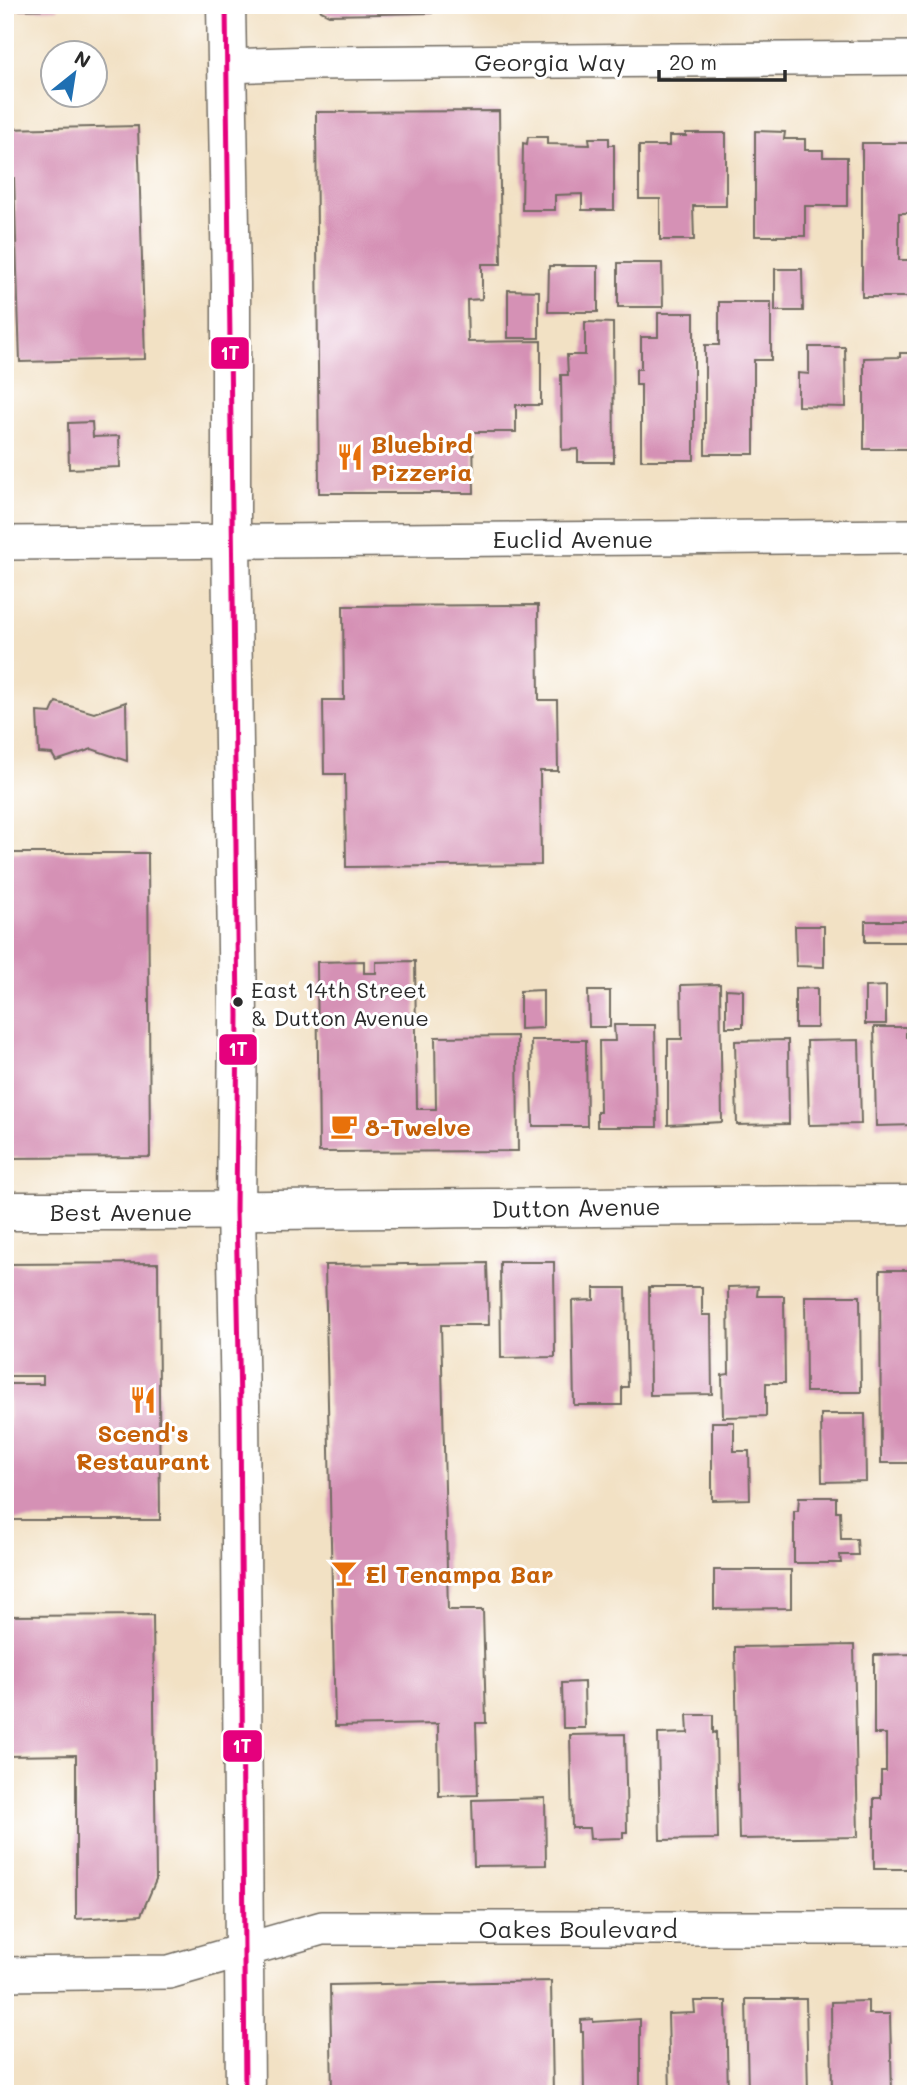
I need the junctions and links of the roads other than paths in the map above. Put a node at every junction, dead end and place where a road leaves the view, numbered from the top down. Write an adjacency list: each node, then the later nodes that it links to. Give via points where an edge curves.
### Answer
1 (226, 5): 3 (main road)
2 (916, 58): 3 (street, Georgia Way)
3 (226, 66): 5 (main road)
4 (916, 536): 5 (street, Euclid Avenue)
5 (231, 541): 6 (street, Euclid Avenue); 8 (main road)
6 (5, 543)
7 (916, 1205): 8 (main road, Dutton Avenue)
8 (236, 1210): 9 (main road, Best Avenue); 11 (main road)
9 (5, 1211)
10 (916, 1928): 11 (street, Oakes Boulevard, via 323,1928)
11 (243, 1951): 12 (street, Oakes Boulevard, via 169,1972); 13 (main road)
12 (5, 1974)
13 (245, 2094)

